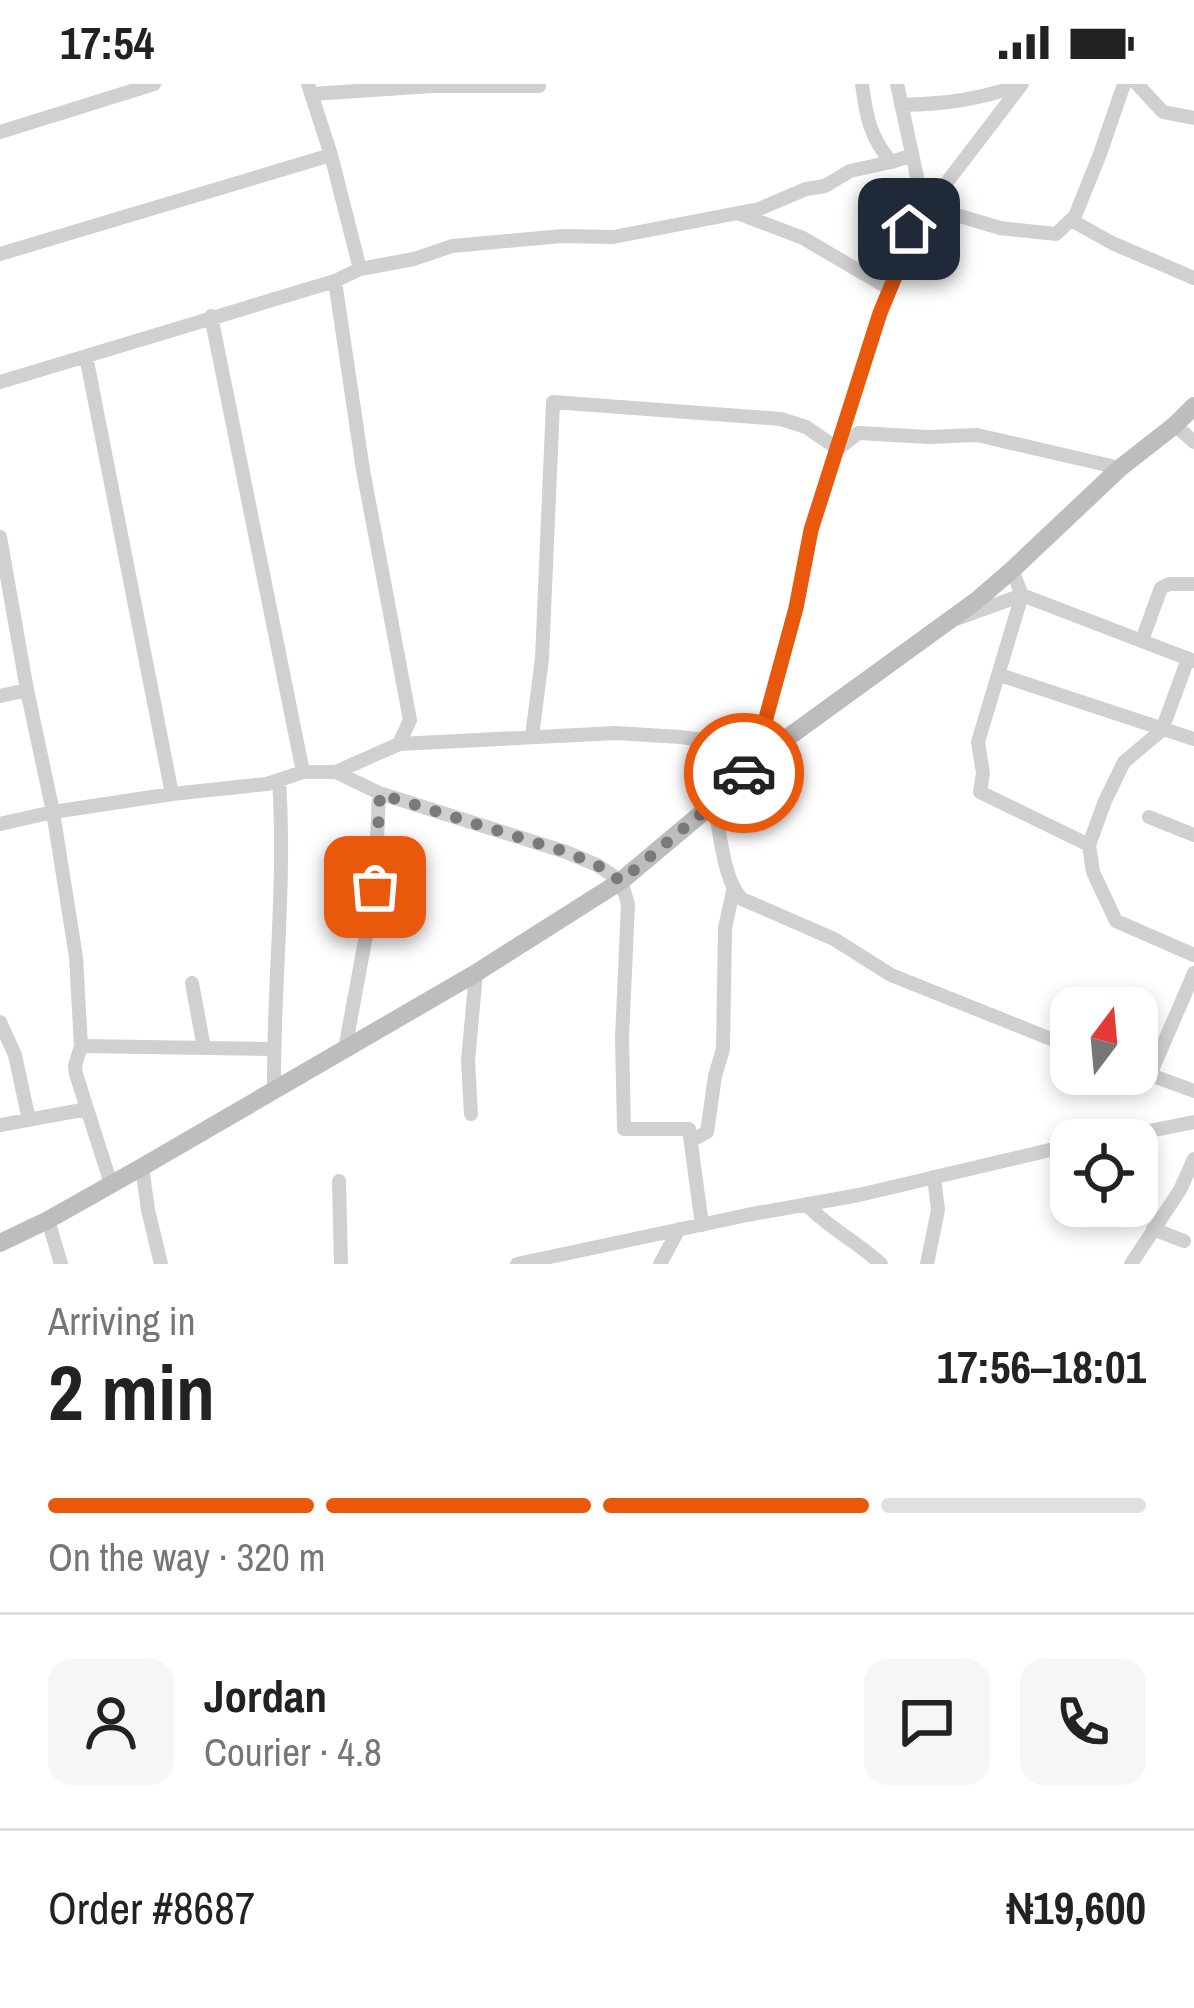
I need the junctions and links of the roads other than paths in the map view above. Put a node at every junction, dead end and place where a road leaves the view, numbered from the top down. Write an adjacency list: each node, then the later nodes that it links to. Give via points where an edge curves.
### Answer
1 (154, 84): 11 (street)
2 (862, 84): 14 (street, via 866,121)
3 (897, 84): 9 (street)
4 (1021, 84): 9 (street, via 949,104); 15 (street)
5 (1124, 84): 17 (street)
6 (1137, 84): 10 (street, via 1163,112)
7 (539, 86): 8 (street)
8 (310, 89): 12 (street)
9 (901, 105): 13 (street)
10 (1194, 118)
11 (0, 132)
12 (331, 154): 18 (street); 19 (street)
13 (910, 156): 14 (street); 15 (street)
14 (891, 162): 16 (street)
15 (923, 205): 17 (street, via 1000,229 1056,234); 22 (street)
16 (738, 213): 19 (street, via 613,237 452,246); 22 (street, via 803,238)
17 (1071, 220): 20 (street)
18 (0, 254)
19 (360, 269): 21 (street)
20 (1194, 278)
21 (334, 281): 23 (street); 45 (street, via 410,720)
22 (890, 290): 29 (street)
23 (211, 316): 24 (street); 47 (street)
24 (86, 356): 25 (street); 50 (street)
25 (0, 382)
26 (1194, 406): 27 (street)
27 (1175, 425): 28 (street); 30 (street)
28 (1194, 442)
29 (838, 449): 30 (street, via 857,434 977,435); 43 (street, via 781,419 553,402); 46 (street)
30 (1120, 468): 33 (street)
31 (0, 537): 32 (street)
32 (3, 567): 40 (street)
33 (1012, 570): 35 (street); 36 (street)
34 (1194, 584): 37 (street, via 1160,588)
35 (1022, 595): 36 (street); 37 (street); 39 (street)
36 (944, 624): 46 (street)
37 (1142, 640): 38 (street)
38 (1191, 660): 42 (street)
39 (1000, 675): 42 (street); 57 (street, via 978,742 980,792)
40 (27, 690): 41 (street); 53 (street)
41 (0, 696)
42 (1162, 730): 44 (street); 57 (street, via 1124,762)
43 (532, 736): 45 (street); 46 (street, via 680,737)
44 (1194, 740)
45 (399, 744): 48 (street)
46 (756, 754): 52 (street)
47 (303, 772): 48 (street); 49 (street)
48 (336, 772): 51 (street)
49 (279, 781): 50 (street); 69 (street)
50 (172, 794): 53 (street)
51 (380, 794): 58 (street, via 566,852); 70 (street, via 375,887)
52 (714, 803): 58 (street); 59 (street)
53 (52, 812): 55 (street); 67 (street)
54 (1149, 817): 56 (street)
55 (0, 824)
56 (1194, 835)
57 (1089, 845): 60 (street, via 1116,921)
58 (621, 881): 61 (street); 80 (street, via 628,904 624,1130 689,1129)
59 (734, 891): 65 (street, via 891,974); 80 (street, via 725,928 723,1048 707,1132)
60 (1194, 955)
61 (476, 973): 70 (street); 75 (street)
62 (1194, 973): 66 (street)
63 (192, 983): 68 (street)
64 (0, 1022): 76 (street)
65 (1050, 1038)
66 (1158, 1044)
67 (81, 1046): 68 (street); 74 (street, via 75,1066)
68 (204, 1048): 69 (street)
69 (274, 1049): 72 (street)
70 (345, 1049): 72 (street)
71 (1158, 1077): 73 (street)
72 (274, 1090): 83 (street)
73 (1194, 1091)
74 (87, 1109): 76 (street); 86 (street)
75 (471, 1114)
76 (28, 1120): 78 (street)
77 (1194, 1123): 79 (street)
78 (0, 1125)
79 (1158, 1130)
80 (691, 1141): 89 (street)
81 (1050, 1150): 84 (street)
82 (1194, 1159): 91 (street)
83 (142, 1167): 86 (street); 95 (street)
84 (934, 1177): 87 (street); 100 (street, via 938,1210)
85 (340, 1181): 96 (street)
86 (111, 1184): 88 (street)
87 (806, 1204): 89 (street); 99 (street)
88 (48, 1220): 93 (street); 94 (street)
89 (702, 1225): 90 (street)
90 (679, 1229): 97 (street); 98 (street)
91 (1153, 1229): 92 (street); 101 (street)
92 (1184, 1241)
93 (0, 1243)
94 (61, 1264)
95 (161, 1264)
96 (341, 1264)
97 (517, 1264)
98 (660, 1264)
99 (881, 1264)
100 (927, 1264)
101 (1131, 1264)

